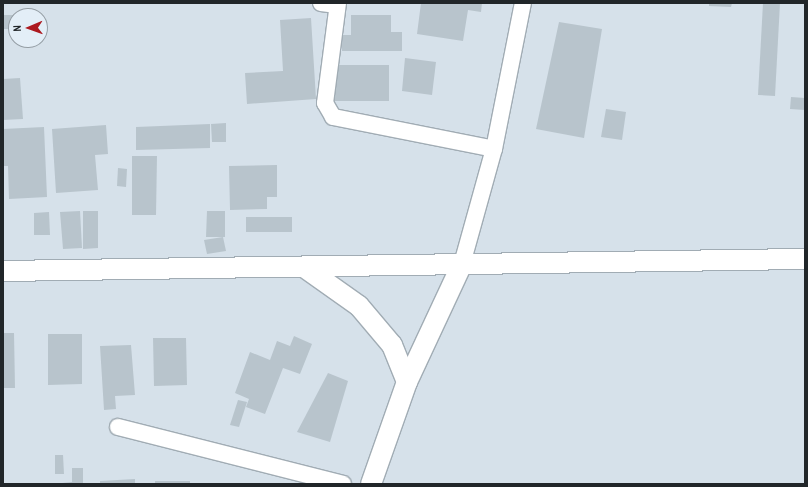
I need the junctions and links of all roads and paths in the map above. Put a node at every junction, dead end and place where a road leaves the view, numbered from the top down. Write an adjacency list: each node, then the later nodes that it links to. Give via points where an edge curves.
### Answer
1 (321, 3): 3 (street)
2 (523, 3): 4 (street)
3 (337, 4): 4 (street, via 325,103 333,117)
4 (494, 149): 6 (street)
5 (805, 259): 6 (street)
6 (462, 264): 7 (street); 9 (street)
7 (304, 267): 8 (street); 9 (street, via 359,306 392,345)
8 (3, 271)
9 (408, 382): 12 (street)
10 (118, 427): 11 (street)
11 (343, 484)
12 (371, 484)

